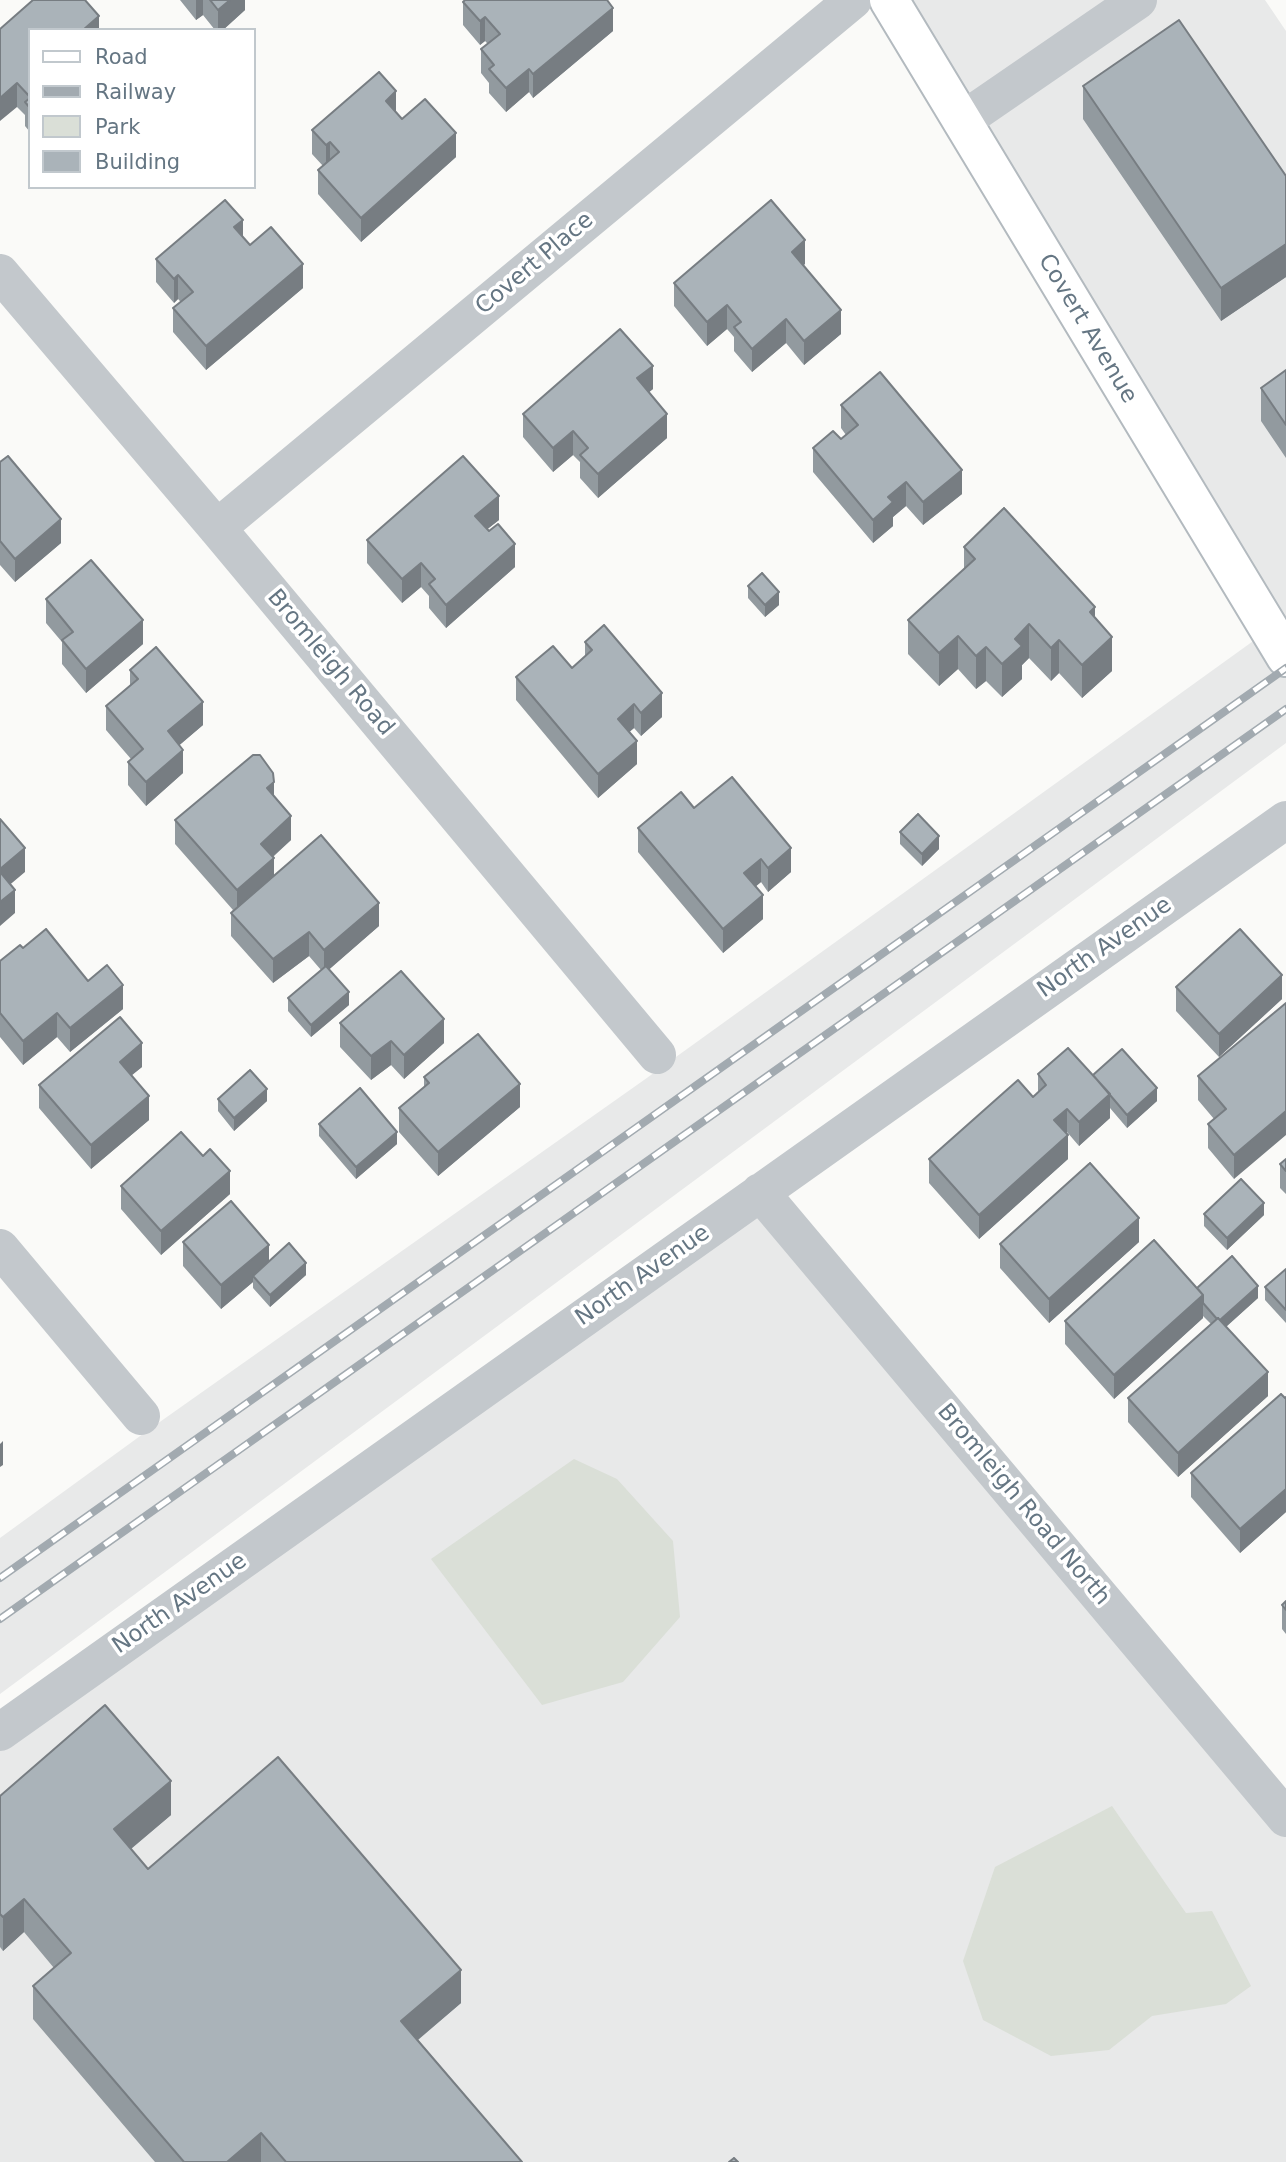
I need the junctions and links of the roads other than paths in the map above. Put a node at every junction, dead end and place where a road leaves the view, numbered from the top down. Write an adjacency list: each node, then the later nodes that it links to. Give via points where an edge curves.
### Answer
1 (853, 0): 6 (street, Covert Place)
2 (889, 0): 4 (main road, Covert Avenue)
3 (1138, 0): 4 (street)
4 (962, 121): 7 (main road, Covert Avenue)
5 (0, 273): 6 (street, Bromleigh Road)
6 (217, 528): 9 (street, Bromleigh Road)
7 (1286, 657)
8 (1286, 820): 10 (street, North Avenue)
9 (657, 1055)
10 (760, 1192): 13 (street, North Avenue); 14 (street, Bromleigh Road North)
11 (0, 1248): 12 (street)
12 (141, 1416)
13 (0, 1731)
14 (1286, 1818)

